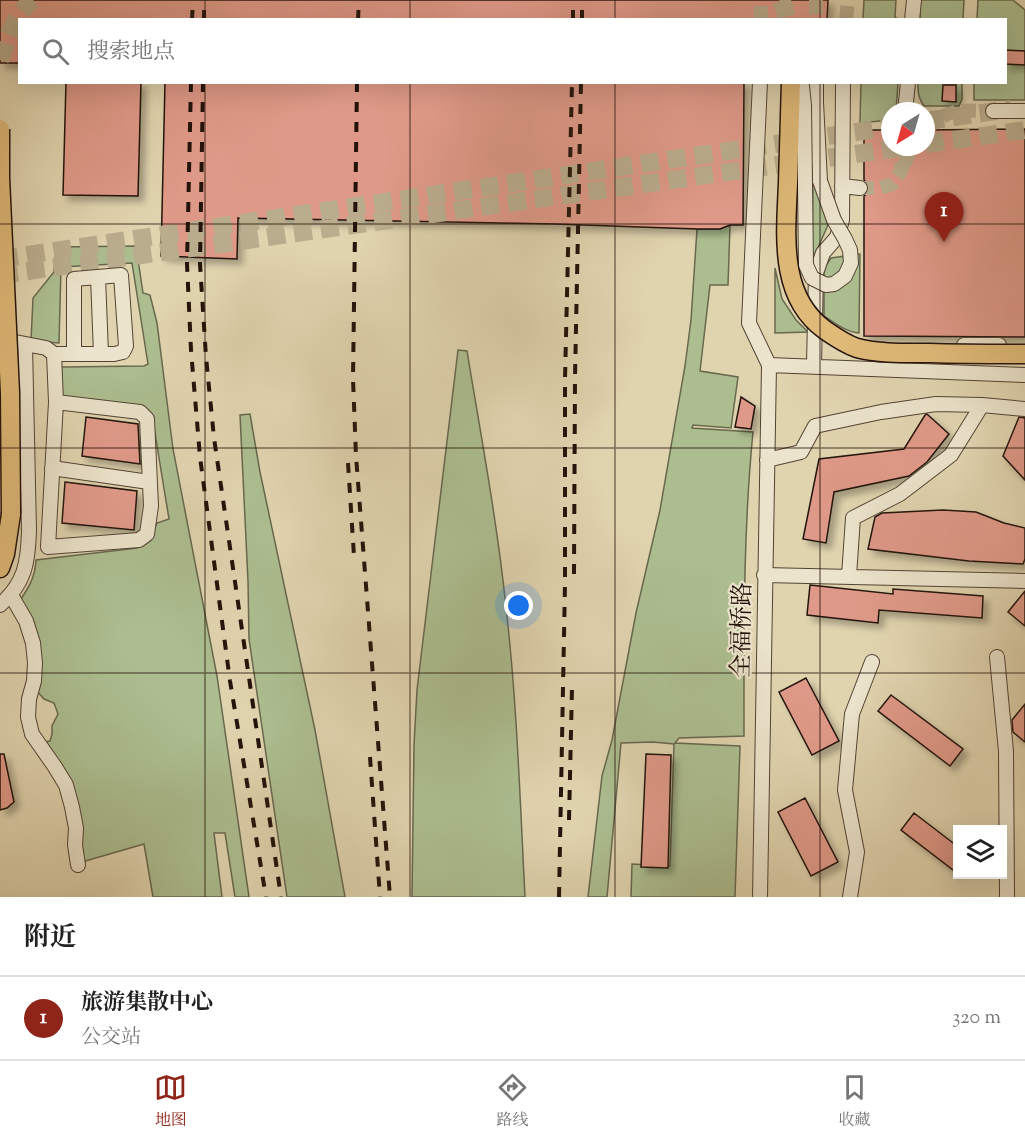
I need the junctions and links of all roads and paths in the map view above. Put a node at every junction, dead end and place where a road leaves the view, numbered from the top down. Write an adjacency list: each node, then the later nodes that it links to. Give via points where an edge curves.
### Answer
1 (914, 0): 2 (street)
2 (912, 18)
3 (760, 84): 24 (street, via 749,323)
4 (791, 84): 23 (main road, bridge, via 785,241 790,279 807,314 837,339 870,350)
5 (800, 84): 6 (street, bridge, via 806,265 812,278 826,285 845,276 851,263 850,250 820,181)
6 (816, 84)
7 (843, 84): 13 (street)
8 (908, 84): 9 (street)
9 (906, 102)
10 (993, 111): 11 (street)
11 (1025, 111)
12 (0, 129): 33 (main road, bridge, via 11,514)
13 (842, 186): 14 (street); 25 (street, via 842,220 837,237 823,253 816,273)
14 (860, 188)
15 (98, 277): 21 (street, via 74,279); 22 (street); 22 (street, via 121,274 126,346 123,352)
16 (0, 339): 17 (street)
17 (25, 345): 20 (street, via 46,348); 37 (street, via 28,553 23,576)
18 (964, 345): 19 (street)
19 (1025, 346)
20 (54, 354): 21 (street); 27 (street)
21 (74, 354): 22 (street)
22 (101, 354)
23 (1025, 354)
24 (769, 364): 25 (street); 30 (street, 全福桥路)
25 (814, 365): 26 (street)
26 (1025, 375)
27 (56, 402): 31 (street); 32 (street, via 140,411 147,419)
28 (982, 405): 29 (street); 30 (street, via 936,404 815,426 801,452); 35 (street, via 951,455 900,494 853,518)
29 (1025, 409)
30 (767, 460): 34 (street, 全福桥路)
31 (52, 468): 32 (street); 32 (street, via 48,547 139,540 147,534)
32 (149, 482)
33 (0, 568)
34 (764, 575): 35 (street); 42 (street, 全福桥路)
35 (849, 576): 36 (street)
36 (1025, 581)
37 (11, 595): 38 (street); 41 (street, via 33,643 34,681 28,717 32,735 66,785 76,828)
38 (0, 605)
39 (997, 657): 44 (street, via 1006,752)
40 (872, 662): 43 (street, via 852,714 845,790 857,852)
41 (78, 865)
42 (760, 897)
43 (850, 897)
44 (1007, 897)

